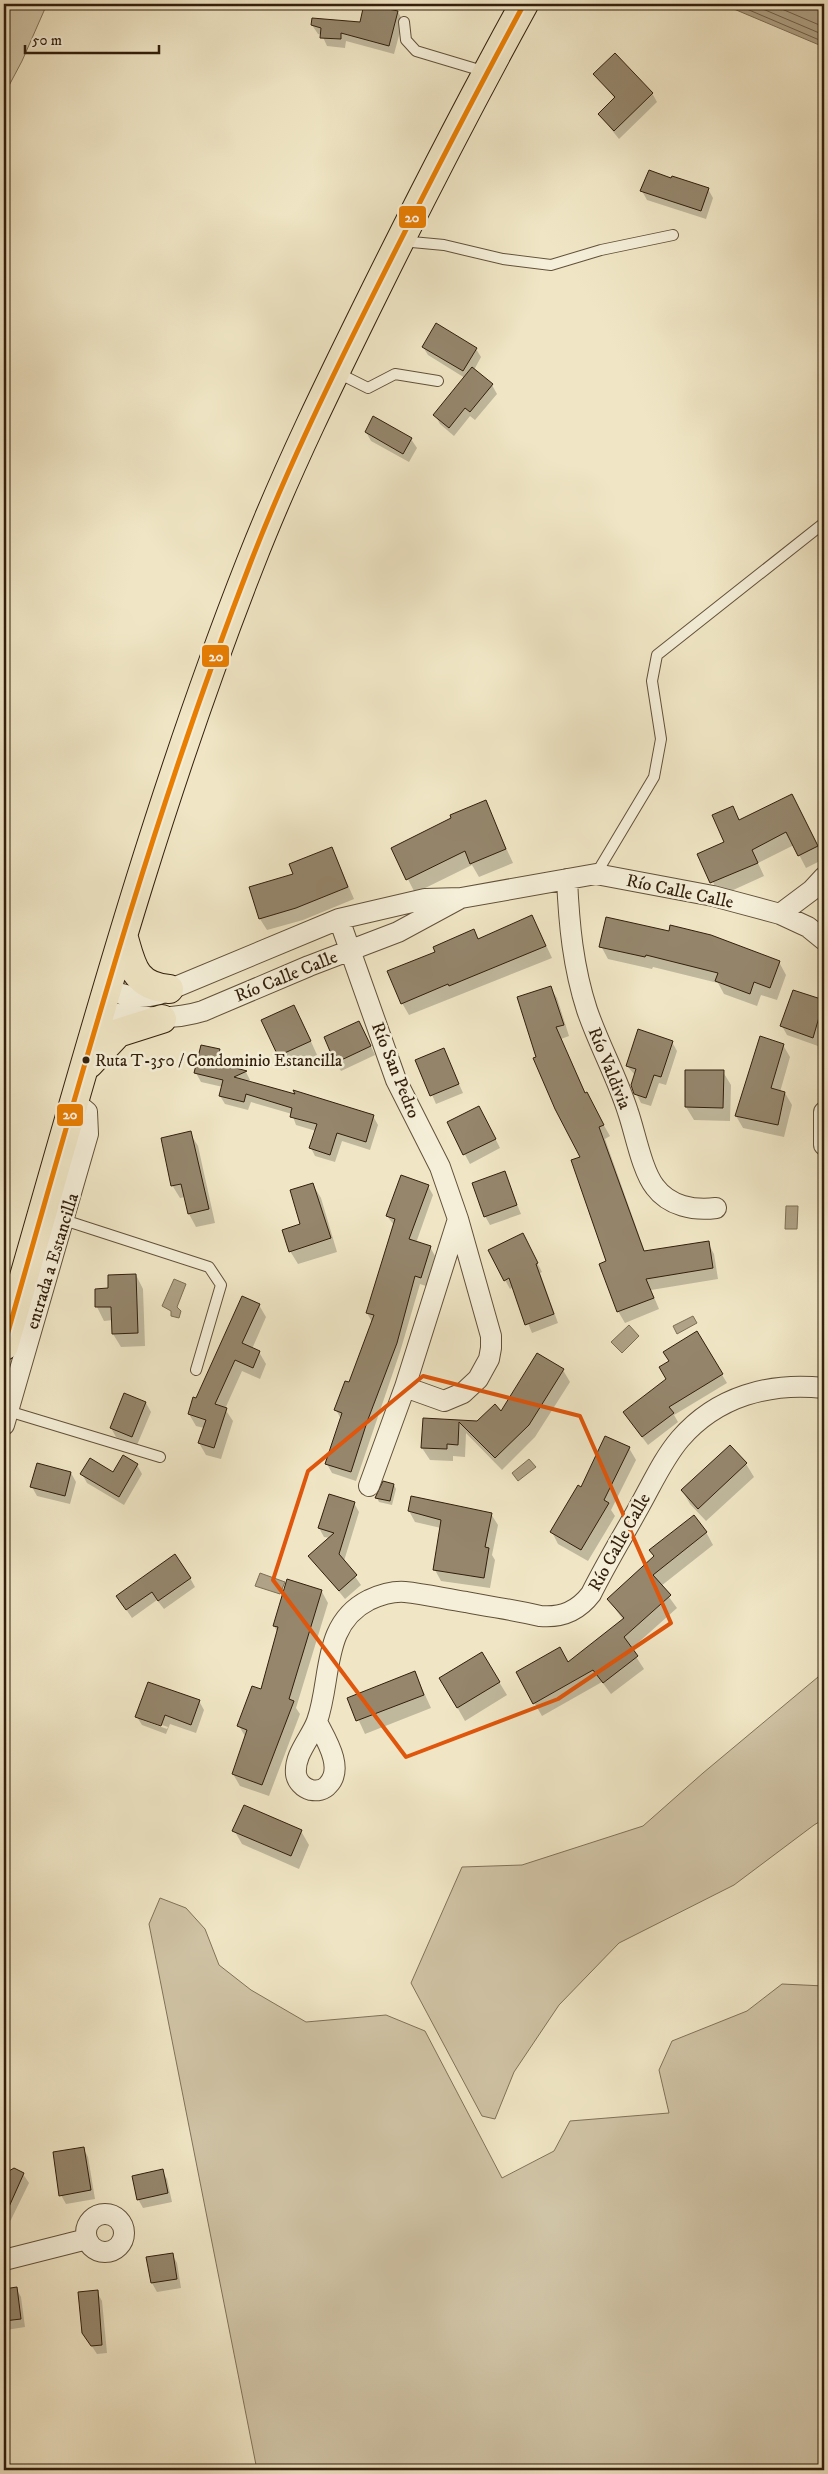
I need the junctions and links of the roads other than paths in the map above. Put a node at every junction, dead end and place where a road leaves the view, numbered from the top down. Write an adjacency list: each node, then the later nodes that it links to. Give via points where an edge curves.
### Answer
1 (524, 4): 3 (main road)
2 (404, 22): 3 (lane, via 406,40 416,51)
3 (486, 72): 5 (main road)
4 (673, 235): 5 (lane, via 601,250 551,265 503,259 444,245)
5 (400, 241): 6 (main road)
6 (335, 371): 7 (lane, via 368,388 395,374); 15 (main road, via 277,499 225,629 169,788)
7 (438, 381)
8 (824, 523): 9 (lane, via 657,655 652,681 661,739 654,777)
9 (596, 874): 11 (street, Río Calle Calle); 13 (street, Río Calle Calle, via 713,896)
10 (824, 877): 13 (street)
11 (567, 879): 12 (street, Río Calle Calle); 25 (street, Río Valdivia, via 571,941 581,988 654,1186 672,1202 705,1210)
12 (461, 898): 14 (street, Río Calle Calle, via 425,899); 17 (street, Río Calle Calle, via 398,932)
13 (780, 914): 16 (street, Río Calle Calle, via 808,927)
14 (339, 920): 17 (street, Río San Pedro); 18 (street, Río Calle Calle)
15 (124, 938): 18 (main road, via 130,962 141,979); 19 (main road)
16 (824, 940)
17 (350, 950): 20 (street, Río Calle Calle, via 203,1011); 26 (street, Río San Pedro, via 396,1080 440,1167)
18 (169, 989): 19 (street, Río Calle Calle, via 148,996 120,994)
19 (105, 1001): 20 (street, Río Calle Calle); 21 (main road)
20 (162, 1019): 21 (main road, via 118,1033)
21 (84, 1072): 22 (main road)
22 (75, 1102): 27 (street, entrada a Estancilla, via 87,1112 88,1134); 28 (main road)
23 (824, 1112): 24 (street)
24 (824, 1145)
25 (716, 1208)
26 (458, 1219): 30 (street); 30 (street, Río San Pedro, via 491,1336 489,1359 471,1387 444,1401)
27 (64, 1220): 29 (lane, via 209,1267 221,1285); 32 (street, entrada a Estancilla)
28 (4, 1346)
29 (196, 1370)
30 (405, 1387): 34 (street)
31 (824, 1388): 35 (street, Río Calle Calle, via 792,1386 753,1392 719,1406 691,1427 660,1468 591,1594 568,1613 540,1616 404,1592 379,1596 356,1608 334,1640)
32 (6, 1418): 33 (lane)
33 (160, 1457)
34 (369, 1486)
35 (317, 1722)
36 (87, 2239): 37 (street)
37 (4, 2260)

